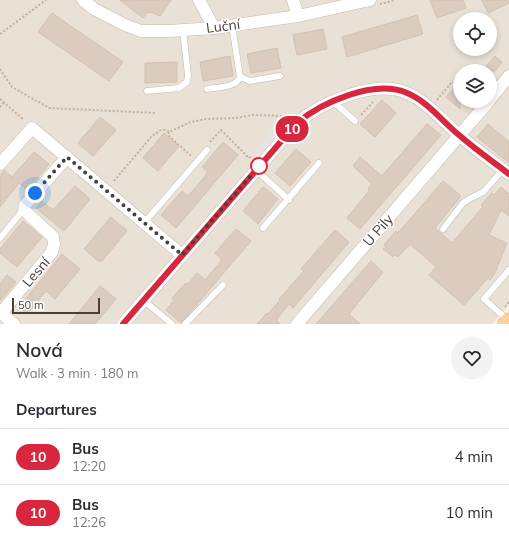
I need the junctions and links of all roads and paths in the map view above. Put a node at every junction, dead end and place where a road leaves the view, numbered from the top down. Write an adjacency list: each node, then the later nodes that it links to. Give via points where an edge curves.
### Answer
1 (46, 0): 10 (path)
2 (83, 0): 9 (street, Luční, via 94,9 141,31)
3 (199, 0): 8 (street)
4 (293, 0): 6 (street)
5 (370, 0): 6 (street, Luční)
6 (298, 16): 7 (street, Luční)
7 (232, 25): 8 (street, Luční); 14 (lane)
8 (214, 28): 9 (street, Luční)
9 (183, 30): 18 (lane, via 187,82 179,88)
10 (0, 34)
11 (0, 69): 26 (path, via 12,88 49,108)
12 (280, 76): 14 (lane, via 250,81)
13 (509, 76): 17 (street, U Pily)
14 (240, 77): 16 (lane, via 236,83)
15 (453, 82): 23 (path)
16 (208, 89)
17 (497, 90)
18 (147, 91)
19 (0, 99): 22 (path)
20 (375, 99): 28 (path)
21 (334, 100): 28 (lane); 31 (street, via 374,90 399,90 418,99); 39 (street, via 297,123)
22 (4, 102): 24 (path); 29 (path)
23 (435, 102)
24 (0, 107)
25 (483, 108): 31 (street, U Pily)
26 (156, 113)
27 (288, 117): 30 (path, via 253,115 206,119 191,122)
28 (355, 121)
29 (32, 128): 35 (street); 38 (street)
30 (169, 132): 36 (path, via 168,135); 41 (path, via 161,130 152,136)
31 (460, 136): 40 (street); 58 (street, U Pily)
32 (231, 141): 33 (path); 34 (path, via 221,130 206,147); 39 (path, via 249,158 252,156)
33 (228, 144)
34 (207, 150): 36 (lane)
35 (67, 157): 41 (street); 43 (street, via 24,205)
36 (197, 162): 44 (lane)
37 (319, 162): 42 (lane)
38 (0, 164)
39 (256, 165): 42 (lane); 48 (street)
40 (506, 172): 46 (lane, via 482,192 463,203)
41 (106, 190): 44 (street)
42 (289, 200): 45 (lane)
43 (24, 209): 47 (lane); 52 (street, Lesní, via 53,237 54,244 52,252)
44 (144, 222): 48 (street)
45 (263, 228)
46 (443, 229)
47 (0, 238)
48 (182, 255): 51 (street)
49 (509, 270): 53 (lane, via 484,299)
50 (223, 285): 57 (lane)
51 (144, 300): 55 (street); 56 (lane)
52 (1, 312): 54 (street, Lesní)
53 (509, 322)
54 (14, 324)
55 (123, 324)
56 (172, 324)
57 (185, 324)
58 (297, 324)

